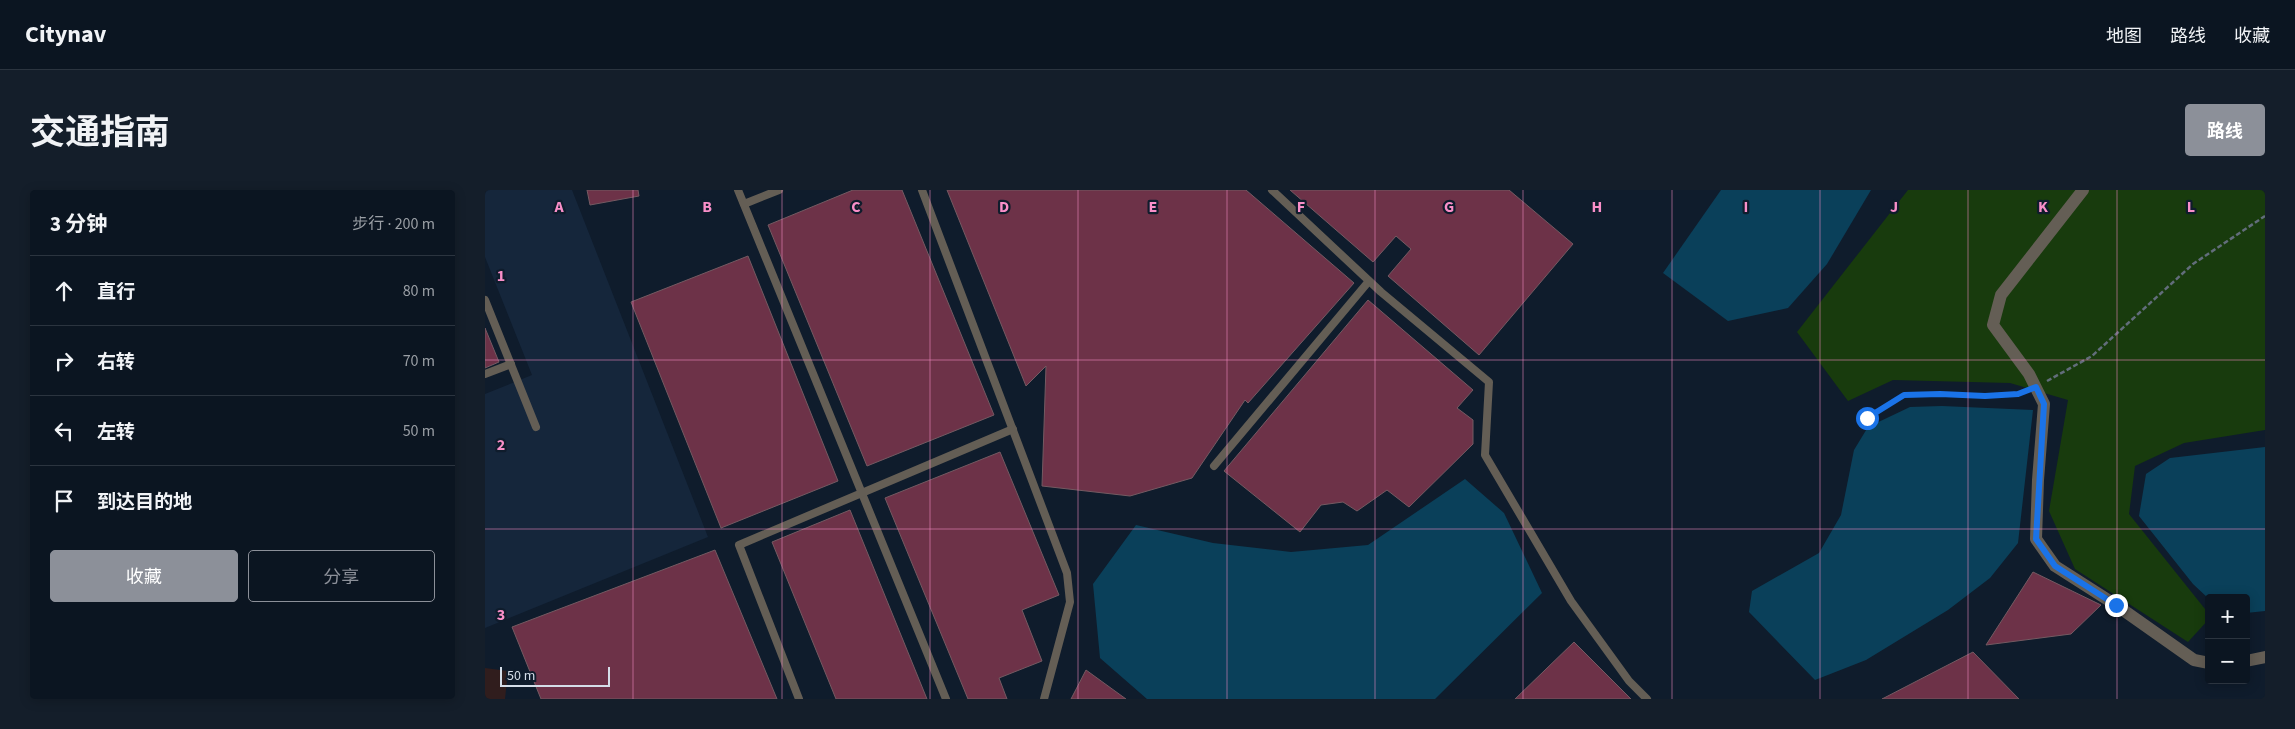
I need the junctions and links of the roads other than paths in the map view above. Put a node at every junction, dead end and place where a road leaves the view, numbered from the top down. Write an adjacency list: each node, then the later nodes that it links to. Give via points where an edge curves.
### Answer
1 (738, 190): 6 (lane)
2 (779, 190): 6 (lane)
3 (922, 190): 12 (lane)
4 (1272, 190): 7 (lane)
5 (2083, 190): 17 (street, via 2001,296 1993,325 2029,374 2044,404 2036,539 2055,566 2194,660)
6 (744, 204): 14 (lane)
7 (1369, 280): 13 (lane); 21 (lane, via 1489,382 1485,455 1571,601 1629,681)
8 (485, 300): 9 (lane)
9 (511, 364): 10 (lane); 11 (lane)
10 (485, 374)
11 (536, 427)
12 (1013, 429): 14 (lane); 20 (lane, via 1067,573 1069,602)
13 (1214, 466)
14 (861, 492): 18 (lane, via 739,545); 19 (lane)
15 (2265, 657): 16 (street)
16 (2250, 660)
17 (2205, 662)
18 (799, 699)
19 (946, 699)
20 (1044, 699)
21 (1647, 699)

